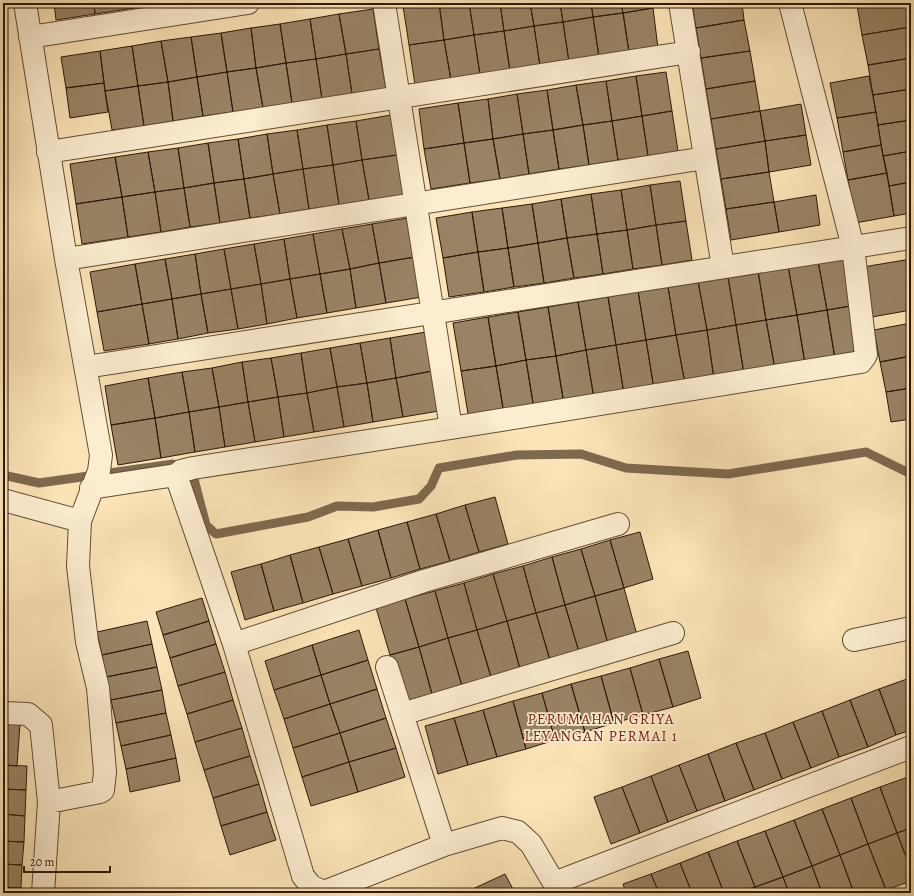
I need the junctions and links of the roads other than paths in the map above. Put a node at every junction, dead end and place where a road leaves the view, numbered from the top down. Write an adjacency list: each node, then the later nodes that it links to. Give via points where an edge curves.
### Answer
1 (25, 3): 6 (street)
2 (248, 3): 6 (street)
3 (384, 3): 8 (street)
4 (680, 3): 7 (street)
5 (790, 3): 13 (street)
6 (30, 37): 9 (street)
7 (688, 52): 8 (street); 10 (street)
8 (399, 97): 9 (street); 11 (street)
9 (48, 152): 14 (street)
10 (705, 158): 11 (street); 15 (street)
11 (416, 204): 14 (street); 16 (street)
12 (911, 238): 13 (street)
13 (853, 247): 15 (street); 18 (street, via 866,355 861,362)
14 (66, 259): 17 (street)
15 (723, 267): 16 (street)
16 (433, 313): 17 (street); 18 (street)
17 (86, 367): 20 (street, via 101,455)
18 (451, 428): 19 (street)
19 (183, 471): 20 (street); 27 (street)
20 (95, 480): 22 (street)
21 (3, 500): 22 (street)
22 (80, 521): 32 (street, via 78,582 87,642 98,688 105,786 100,792)
23 (618, 524): 27 (street, via 424,581)
24 (911, 628): 26 (street)
25 (673, 633): 30 (street)
26 (854, 640)
27 (234, 644): 36 (street, via 303,876 310,886)
28 (387, 667): 30 (street)
29 (3, 713): 32 (street, via 28,714 42,726)
30 (402, 714): 33 (street)
31 (911, 747): 34 (street)
32 (49, 802): 35 (street)
33 (444, 845): 34 (street, via 498,828 518,832 531,844); 36 (street)
34 (556, 888)
35 (43, 893)
36 (325, 893)

